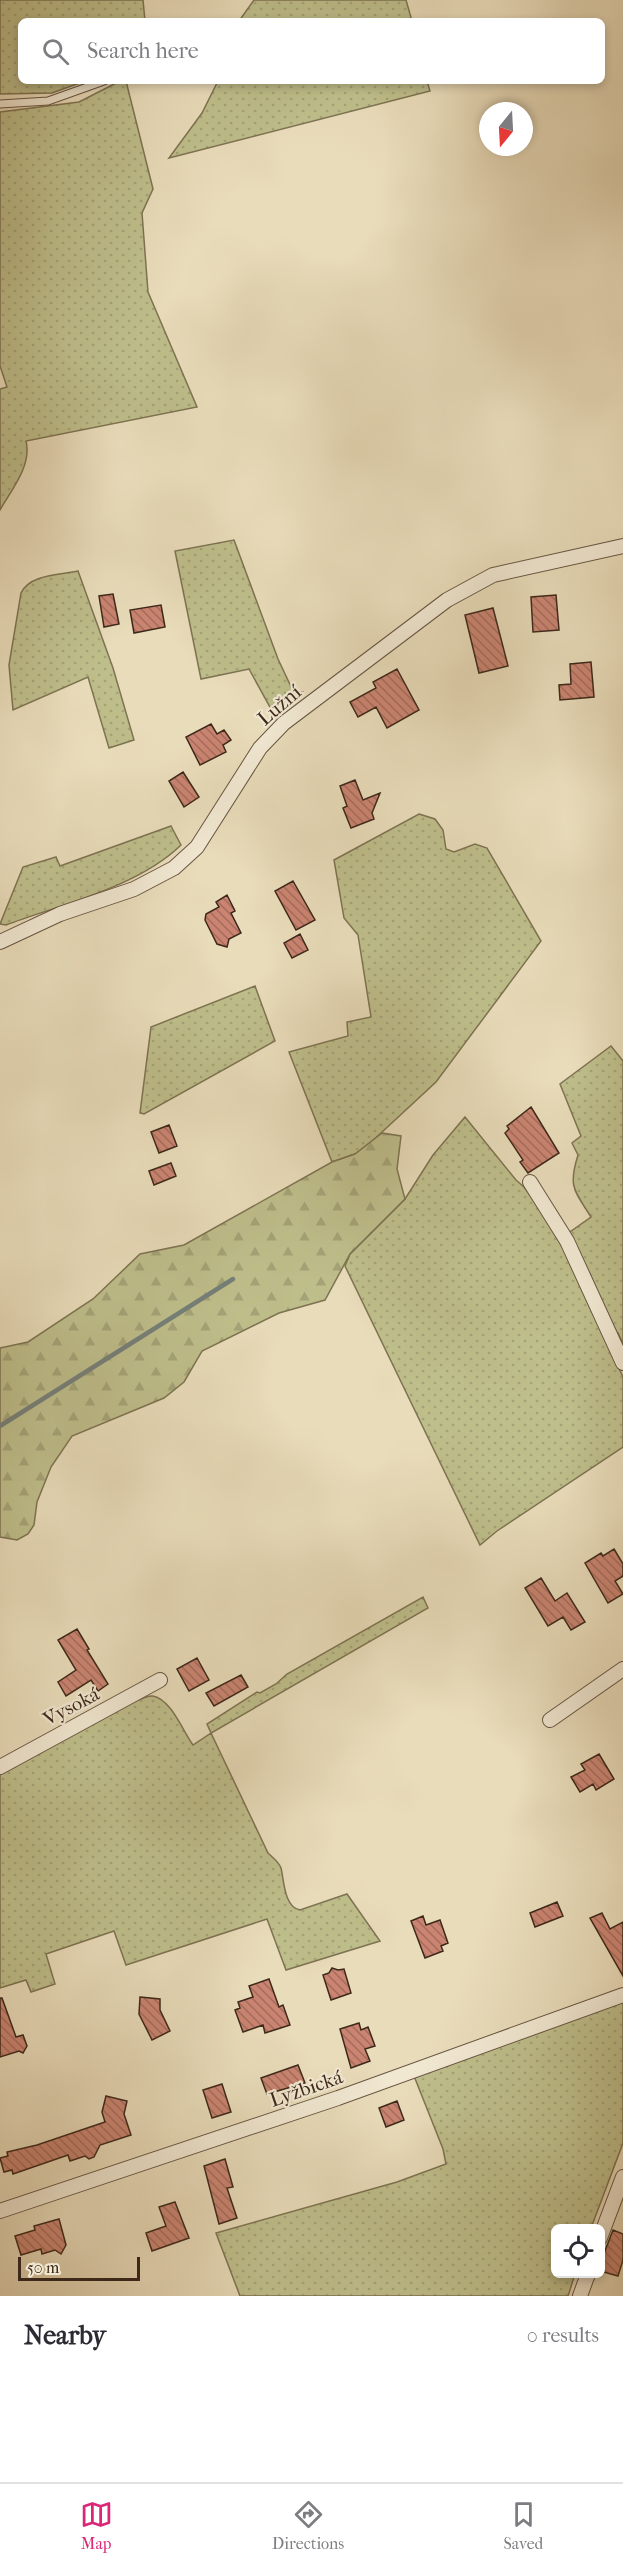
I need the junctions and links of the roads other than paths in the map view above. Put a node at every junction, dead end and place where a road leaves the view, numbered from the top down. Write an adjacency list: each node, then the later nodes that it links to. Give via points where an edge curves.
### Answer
1 (96, 84): 2 (lane, via 48,101)
2 (0, 104)
3 (623, 546): 4 (street, Lužní, via 493,575 447,600 284,723 260,747 197,848 174,868 134,889 60,914)
4 (0, 942)
5 (530, 1182): 6 (street, via 567,1241)
6 (623, 1363)
7 (623, 1669): 9 (street)
8 (160, 1680): 10 (street, Vysoká)
9 (550, 1720)
10 (0, 1767)
11 (623, 1995): 13 (street, Lyžbická, via 338,2098)
12 (623, 2177): 14 (street)
13 (0, 2211)
14 (605, 2225)
15 (587, 2278): 16 (street)
16 (580, 2296)

